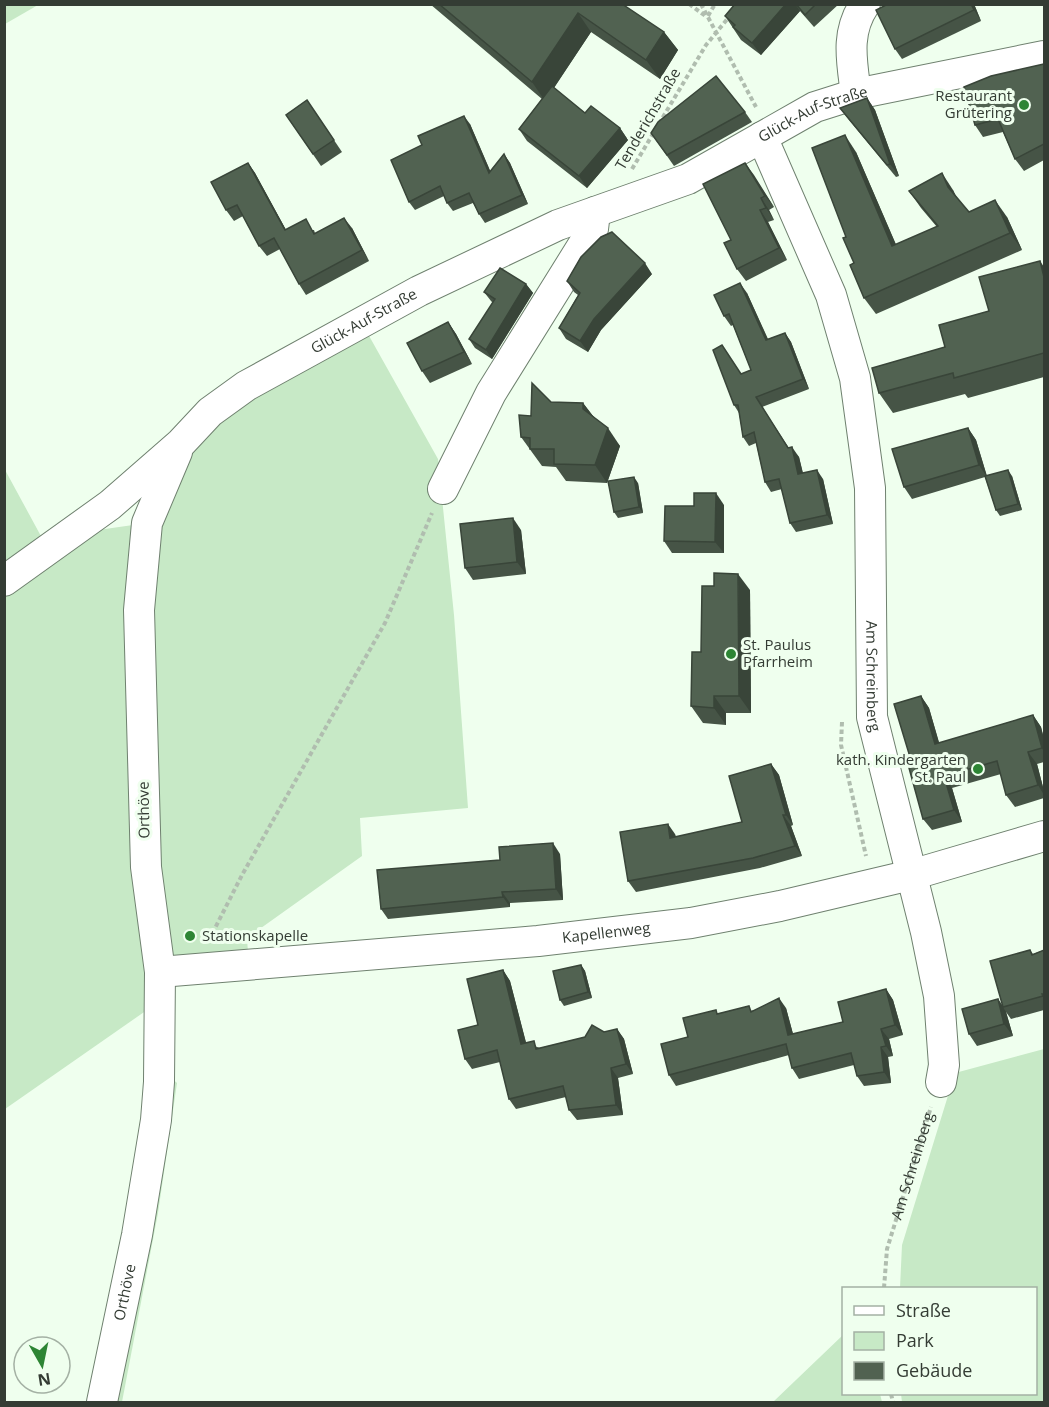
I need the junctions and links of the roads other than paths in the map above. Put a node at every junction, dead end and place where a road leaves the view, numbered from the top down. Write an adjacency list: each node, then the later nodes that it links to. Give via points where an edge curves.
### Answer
1 (865, 4): 3 (street, via 855,19 850,44)
2 (1044, 56): 3 (street, Glück-Auf-Straße)
3 (856, 94): 4 (street, Glück-Auf-Straße, via 815,107)
4 (767, 133): 5 (street, Glück-Auf-Straße, via 688,179); 10 (street, Am Schreinberg, via 831,295 855,378 870,488 872,717)
5 (595, 212): 6 (street, Glück-Auf-Straße, via 558,225 419,291 246,386 210,412); 7 (street, via 593,229 491,393)
6 (181, 443): 8 (street, via 110,506); 11 (street, Orthöve, via 147,523 139,610 146,867)
7 (443, 489)
8 (4, 581)
9 (1044, 836): 10 (street, Kapellenweg)
10 (911, 875): 11 (street, Kapellenweg, via 691,922 538,941); 12 (street, Am Schreinberg, via 939,996 944,1065)
11 (160, 972): 13 (street, Orthöve, via 156,1120)
12 (941, 1082)
13 (102, 1402)

